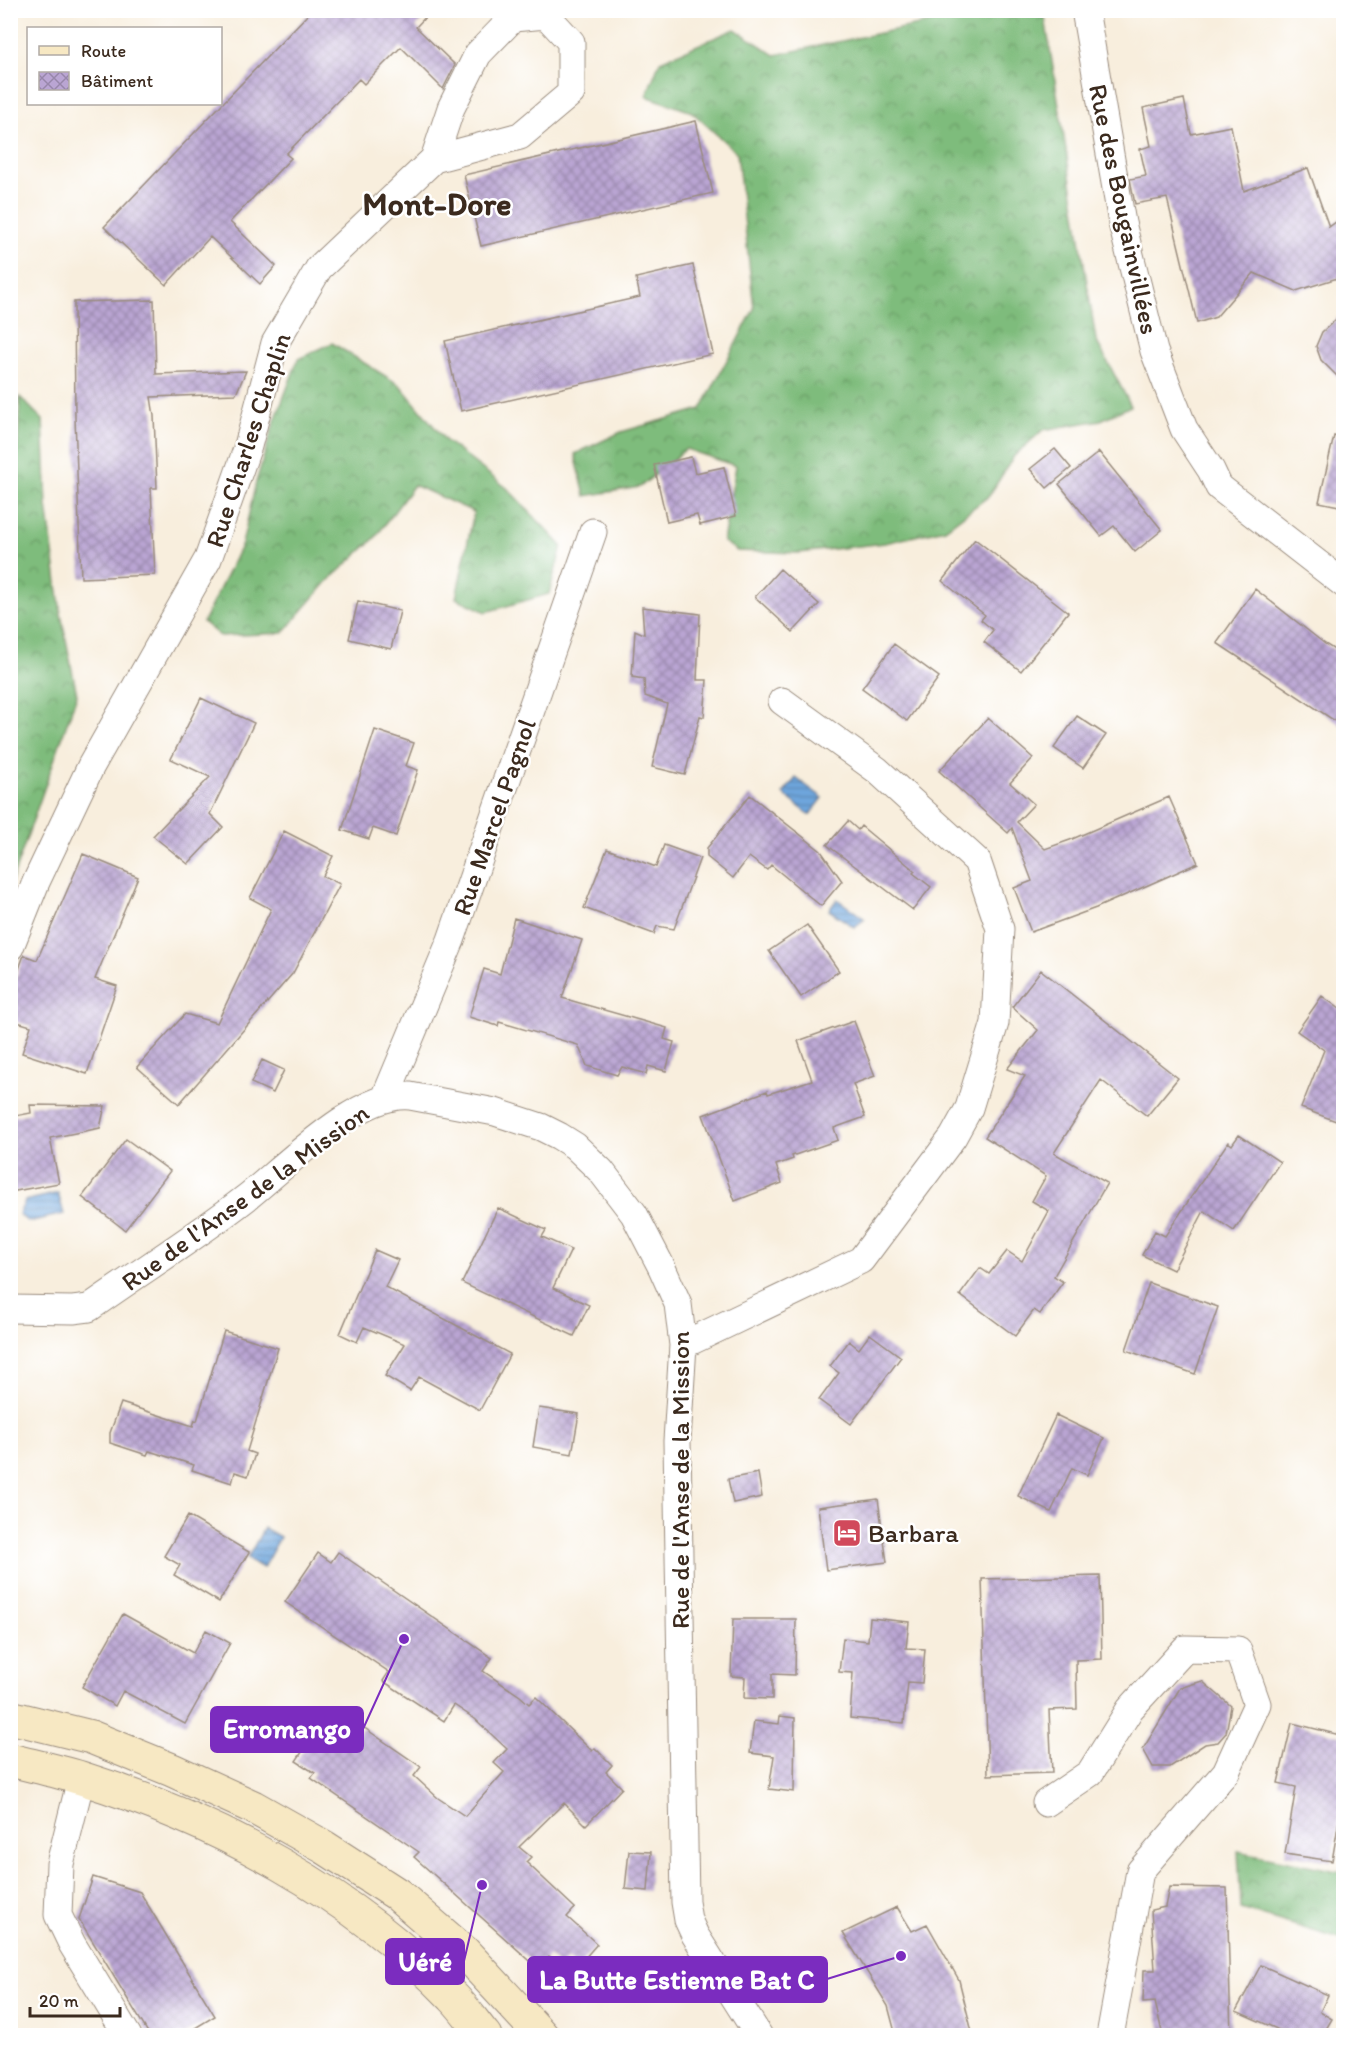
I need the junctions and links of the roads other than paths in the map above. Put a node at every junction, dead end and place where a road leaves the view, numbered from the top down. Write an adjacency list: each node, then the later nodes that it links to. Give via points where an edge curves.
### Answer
1 (1085, 10): 4 (street, Rue des Bougainvillées, via 1122,224 1154,351 1184,429 1219,487)
2 (434, 159): 2 (street, Rue Charles Chaplin, via 520,135 571,93 571,42 546,15 513,18 478,54 451,108); 6 (street, Rue Charles Chaplin, via 319,268 275,343 248,446 208,559 90,766)
3 (593, 532): 7 (street, Rue Marcel Pagnol, via 451,940)
4 (1344, 584)
5 (782, 701): 9 (street, via 877,770 977,861 1000,929 995,1023 969,1108 953,1137 861,1260)
6 (10, 947)
7 (385, 1098): 8 (street, Rue de l'Anse de la Mission, via 298,1152 247,1197 89,1308); 9 (street, Rue de l'Anse de la Mission, via 410,1096 495,1112 560,1136 588,1156 634,1214 662,1268 678,1304)
8 (10, 1309)
9 (683, 1345): 17 (street, Rue de l'Anse de la Mission, via 677,1441 685,1902 694,1935)
10 (10, 1717): 16 (main road, via 91,1737 162,1766 253,1807 324,1847 397,1894 464,1952)
11 (10, 1760): 12 (main road)
12 (81, 1779): 14 (street, via 60,1864 58,1915); 15 (main road, via 177,1814 272,1859 332,1897 397,1945 454,1997)
13 (1046, 1803): 18 (street, via 1090,1773 1130,1709 1185,1649 1238,1650 1257,1704 1226,1772 1140,1871)
14 (128, 2036)
15 (485, 2036)
16 (542, 2036)
17 (759, 2036)
18 (1110, 2036)

